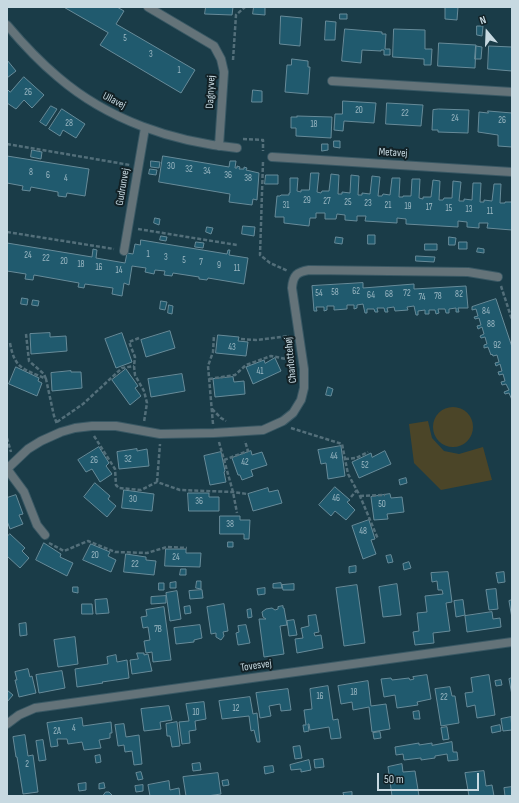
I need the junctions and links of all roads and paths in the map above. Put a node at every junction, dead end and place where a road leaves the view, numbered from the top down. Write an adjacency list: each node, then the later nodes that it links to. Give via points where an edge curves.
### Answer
1 (148, 7): 4 (street, Dagnyvej, via 214,46)
2 (245, 7): 4 (path, via 236,15 233,65)
3 (7, 25): 7 (street, Ullavej, via 59,78 98,106)
4 (224, 72): 9 (street, Dagnyvej)
5 (332, 81): 6 (street)
6 (512, 92)
7 (145, 128): 9 (street, Ullavej, via 184,140); 14 (street, Gudrunvej)
8 (7, 144): 14 (path)
9 (219, 146): 10 (street, Ullavej)
10 (237, 148): 11 (path, via 242,139 263,140)
11 (263, 153)
12 (272, 157): 15 (street, Metavej)
13 (263, 161): 20 (path, via 260,255 270,263)
14 (138, 166): 16 (street, Gudrunvej)
15 (512, 172)
16 (128, 227): 18 (path); 19 (street, Gudrunvej)
17 (7, 232): 19 (path)
18 (237, 245)
19 (124, 251)
20 (296, 275): 21 (street, via 309,270 468,272); 24 (street, Charlottehøj, via 292,281 292,288)
21 (498, 278): 22 (path)
22 (512, 320)
23 (26, 334): 31 (path, via 29,361)
24 (299, 334): 27 (path, via 256,340); 29 (street, Charlottehøj)
25 (214, 335): 32 (path, via 213,352 208,366)
26 (139, 338): 30 (path, via 129,342 135,357)
27 (241, 339)
28 (10, 343): 31 (path, via 12,356 19,367)
29 (303, 358): 32 (path, via 290,360 271,356 246,365 235,375); 33 (street, Charlottehøj, via 304,388 301,400 293,413)
30 (134, 366): 34 (path, via 122,368 83,404); 36 (path, via 147,403)
31 (46, 379): 34 (path)
32 (209, 379): 39 (path)
33 (283, 421): 37 (street, Charlottehøj, via 263,430); 42 (path, via 290,428 342,444)
34 (56, 422): 38 (path)
35 (92, 426): 36 (street, Charlottehøj, via 116,426); 38 (street, Charlottehøj); 45 (path, via 92,434 115,468 116,485 119,488 141,490)
36 (143, 431): 40 (street, Charlottehøj)
37 (243, 431): 39 (street, Charlottehøj); 43 (path, via 248,451)
38 (61, 432): 44 (street, Charlottehøj, via 28,449)
39 (214, 433): 40 (street, Charlottehøj); 43 (path, via 220,443)
40 (160, 434): 45 (path)
41 (368, 452): 42 (path, via 356,458)
42 (345, 459): 46 (path, via 348,474)
43 (224, 460): 47 (path)
44 (7, 469): 53 (street, via 24,492 37,525)
45 (157, 482): 47 (path, via 180,490)
46 (357, 490): 50 (path); 51 (path)
47 (233, 492): 48 (path); 52 (path)
48 (247, 494)
49 (385, 495): 50 (path)
50 (360, 496): 54 (path)
51 (351, 497)
52 (237, 513)
53 (45, 536): 55 (path, via 44,540 64,551 88,541 115,552 147,553 167,547)
54 (378, 539)
55 (187, 548)
56 (512, 642): 57 (street, Tovesvej, via 35,708)
57 (7, 724)

